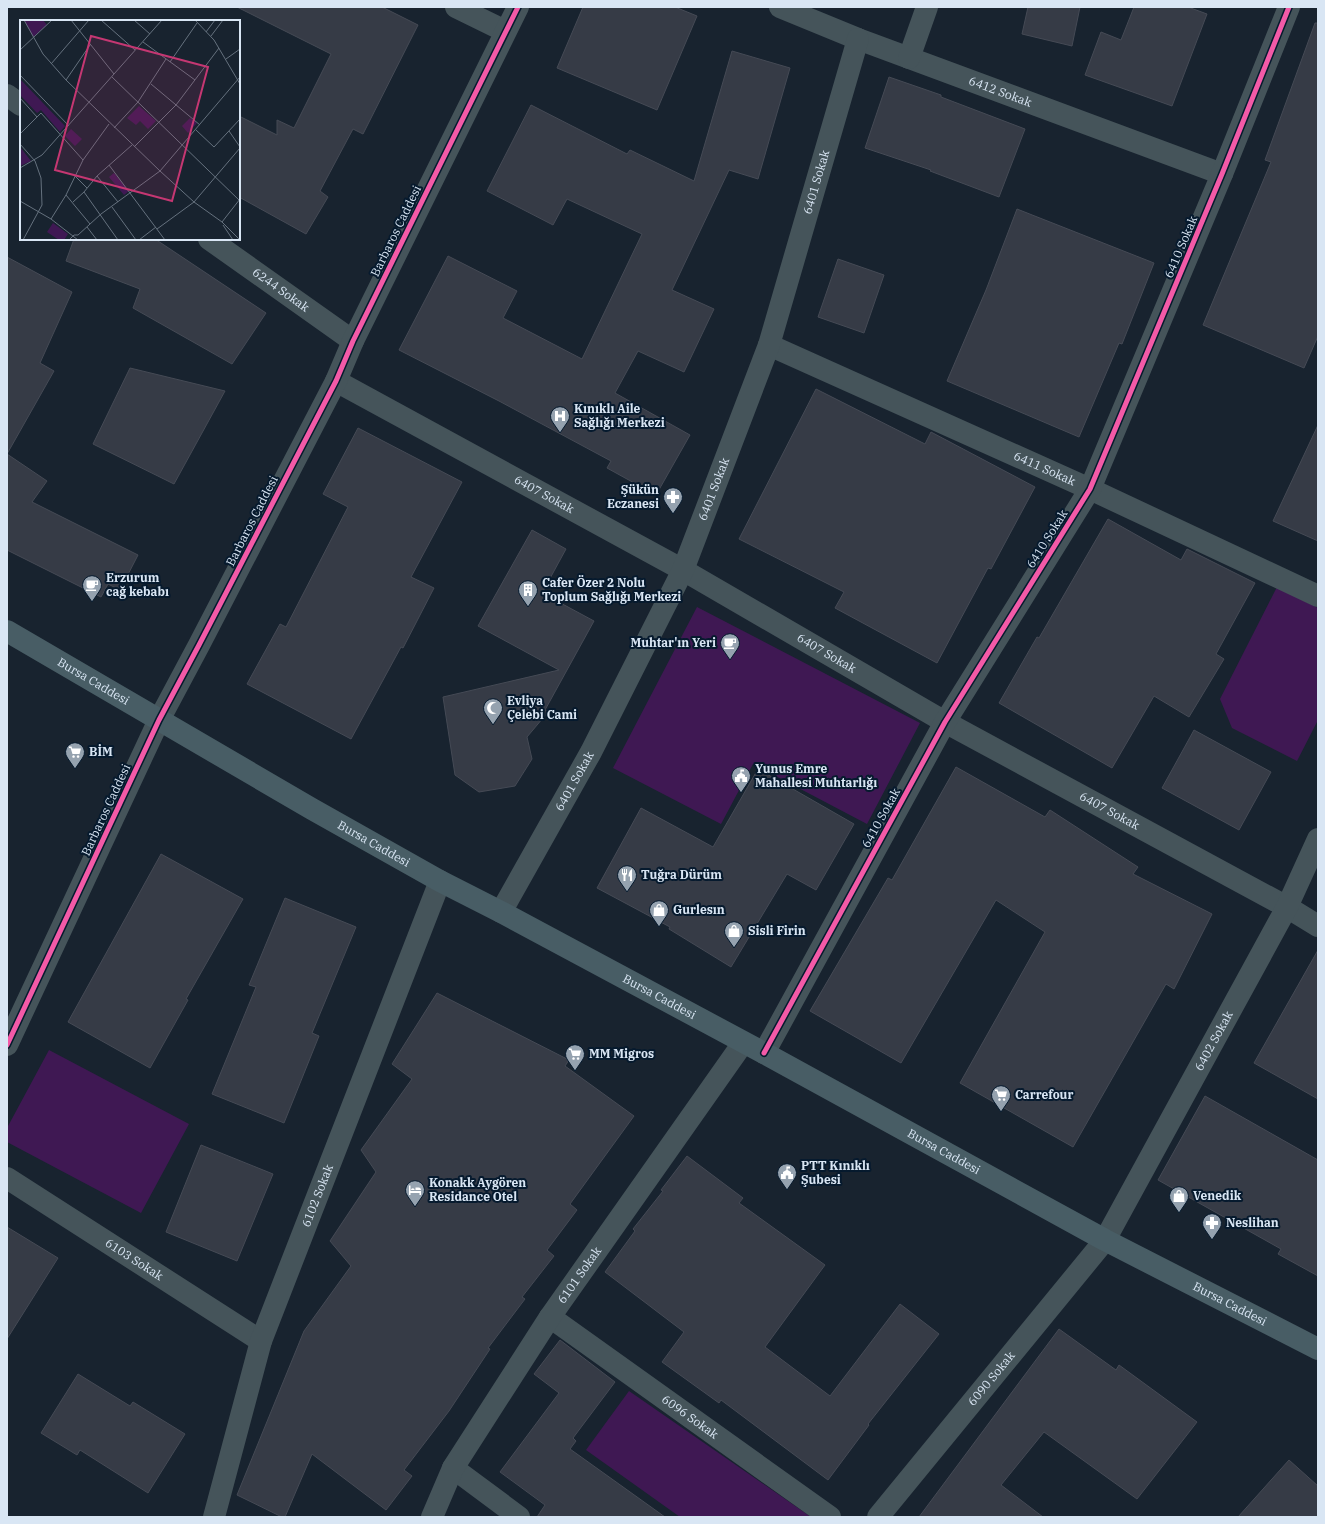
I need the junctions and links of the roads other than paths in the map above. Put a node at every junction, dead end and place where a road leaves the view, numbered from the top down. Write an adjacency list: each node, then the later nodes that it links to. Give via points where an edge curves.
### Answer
1 (456, 7): 6 (street)
2 (518, 7): 6 (street, Barbaros Caddesi)
3 (780, 7): 7 (street, 6412 Sokak)
4 (927, 7): 8 (street)
5 (1289, 7): 9 (street, 6410 Sokak)
6 (505, 31): 11 (street, Barbaros Caddesi)
7 (858, 40): 8 (street, 6412 Sokak); 12 (street, 6401 Sokak)
8 (909, 58): 9 (street, 6412 Sokak)
9 (1222, 174): 14 (street, 6410 Sokak)
10 (210, 240): 11 (street, 6244 Sokak)
11 (353, 341): 13 (street, Barbaros Caddesi)
12 (769, 345): 14 (street, 6411 Sokak); 15 (street, 6401 Sokak)
13 (336, 381): 15 (street, 6407 Sokak); 18 (street, Barbaros Caddesi)
14 (1090, 490): 16 (street, 6411 Sokak); 19 (street, 6410 Sokak)
15 (683, 570): 19 (street, 6407 Sokak); 23 (street, 6401 Sokak, via 591,752)
16 (1318, 596)
17 (7, 631): 18 (main road, Bursa Caddesi)
18 (159, 720): 21 (main road, Bursa Caddesi); 25 (street, Barbaros Caddesi)
19 (945, 722): 22 (street, 6407 Sokak); 28 (street, 6410 Sokak)
20 (1318, 839): 22 (street, 6402 Sokak)
21 (440, 881): 23 (main road, Bursa Caddesi); 32 (street, 6102 Sokak)
22 (1287, 907): 24 (street, 6407 Sokak); 30 (street, 6402 Sokak)
23 (501, 912): 26 (main road, Bursa Caddesi)
24 (1318, 926)
25 (12, 1019): 27 (street, Barbaros Caddesi)
26 (743, 1043): 28 (main road, Bursa Caddesi); 31 (street, 6101 Sokak)
27 (7, 1045)
28 (764, 1054): 30 (main road, Bursa Caddesi)
29 (7, 1178): 32 (street, 6103 Sokak)
30 (1105, 1240): 33 (main road, Bursa Caddesi); 39 (street, 6090 Sokak)
31 (550, 1317): 34 (street, 6101 Sokak); 38 (street, 6096 Sokak)
32 (261, 1341): 35 (street, 6102 Sokak)
33 (1318, 1349)
34 (452, 1468): 36 (street, 6101 Sokak); 37 (street)
35 (214, 1517)
36 (432, 1517)
37 (519, 1517)
38 (830, 1517)
39 (878, 1517)

